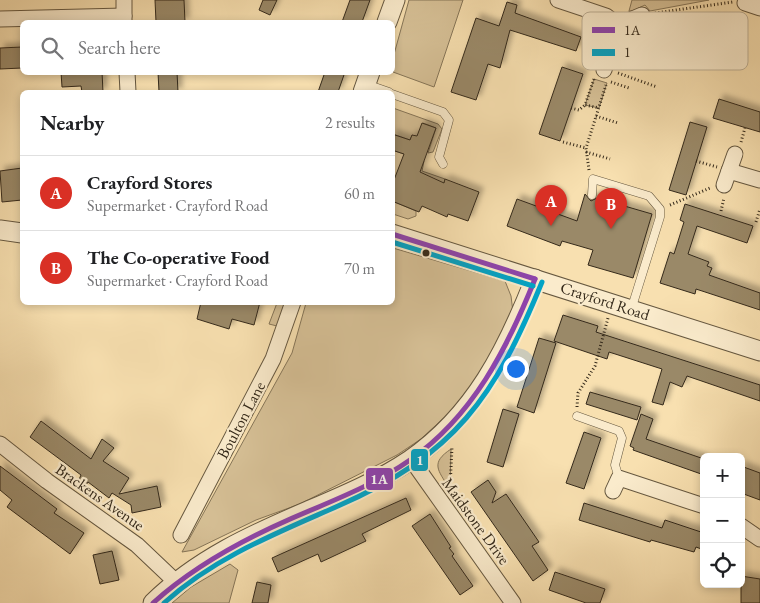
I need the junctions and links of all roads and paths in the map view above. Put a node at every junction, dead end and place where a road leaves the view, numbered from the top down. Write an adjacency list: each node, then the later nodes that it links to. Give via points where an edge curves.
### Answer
1 (124, 0): 8 (street)
2 (395, 0): 9 (street)
3 (558, 0): 5 (street)
4 (755, 5): 6 (path, via 736,2)
5 (594, 12)
6 (664, 12)
7 (0, 19): 8 (street)
8 (124, 19)
9 (388, 20)
10 (597, 70): 21 (path)
11 (601, 70): 14 (path)
12 (608, 70): 14 (street)
13 (127, 75): 18 (street)
14 (607, 75): 16 (path, via 614,72); 17 (path); 23 (path)
15 (367, 83): 19 (lane)
16 (657, 86)
17 (629, 88)
18 (128, 90)
19 (384, 90)
20 (395, 94): 31 (lane, via 443,112 449,120 439,157)
21 (585, 105): 22 (path, via 579,110); 23 (path)
22 (571, 108)
23 (599, 108): 24 (path)
24 (596, 116): 25 (path); 27 (path)
25 (618, 123)
26 (563, 142): 27 (path)
27 (586, 150): 29 (path); 33 (path, via 588,168)
28 (735, 154): 32 (street)
29 (610, 159)
30 (696, 161): 32 (path)
31 (443, 164)
32 (727, 178): 34 (street); 37 (path)
33 (594, 180): 35 (lane); 37 (lane, via 649,196)
34 (760, 180)
35 (592, 195)
36 (760, 209): 38 (path)
37 (660, 210): 45 (lane)
38 (756, 222)
39 (0, 230): 40 (street)
40 (20, 233)
41 (395, 235): 42 (street, Crayford Road)
42 (535, 278): 43 (street, Crayford Road); 48 (street, via 499,361 475,398)
43 (613, 303): 45 (street, Crayford Road); 47 (path, via 595,366 578,393)
44 (292, 305): 55 (street, Boulton Lane, via 273,359)
45 (631, 310): 46 (street, Crayford Road)
46 (760, 351)
47 (577, 416): 51 (lane, via 619,431 622,438 615,465)
48 (452, 424): 50 (street); 53 (path)
49 (0, 444): 57 (street, Brackens Avenue, via 47,482 137,544)
50 (411, 459): 53 (street, Maidstone Drive); 57 (street, via 365,485 221,551)
51 (616, 484): 52 (street)
52 (700, 505)
53 (450, 514): 59 (street, Maidstone Drive)
54 (745, 529): 56 (street)
55 (181, 535)
56 (760, 539)
57 (176, 582): 58 (street)
58 (153, 603)
59 (513, 603)

